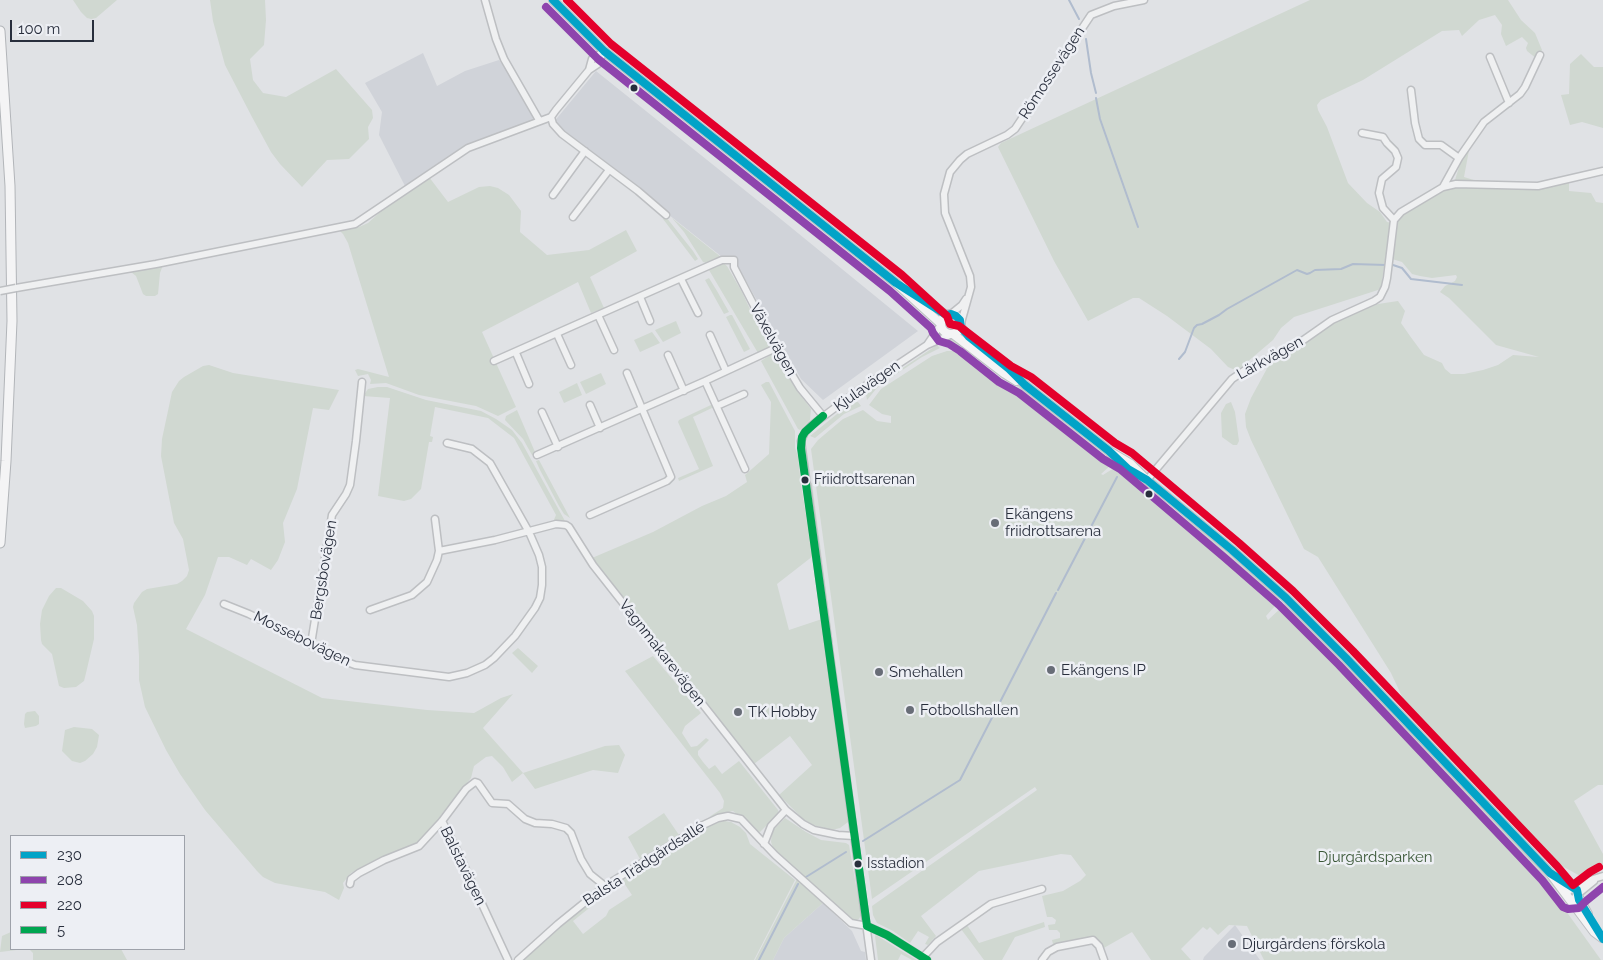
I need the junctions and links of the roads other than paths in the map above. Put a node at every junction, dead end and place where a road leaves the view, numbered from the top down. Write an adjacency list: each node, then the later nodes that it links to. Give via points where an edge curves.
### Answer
1 (486, 0): 11 (street, via 504,59)
2 (553, 0): 5 (main road)
3 (1144, 0): 26 (street, Römossevägen, via 1090,15 1016,129 967,154 950,172 944,204 949,226 970,276 971,287)
4 (0, 31): 65 (highway, via 10,186 12,321)
5 (604, 51): 10 (street, via 592,59 589,70); 23 (main road)
6 (1540, 55): 9 (street, via 1525,87)
7 (1490, 57): 9 (street)
8 (1412, 90): 14 (street, via 1419,139 1424,145 1441,145)
9 (1510, 102): 14 (street, via 1484,122)
10 (552, 117): 11 (street); 13 (street, via 558,130)
11 (539, 120): 24 (street, bridge, via 468,148 355,224)
12 (1362, 133): 21 (street, via 1384,137 1398,158 1396,166 1382,179 1379,193 1383,208)
13 (585, 151): 15 (street); 18 (street)
14 (1459, 158): 17 (street)
15 (609, 170): 19 (street); 20 (street)
16 (1603, 170): 17 (street, via 1538,186 1464,183)
17 (1443, 187): 21 (street, via 1400,212)
18 (552, 195)
19 (666, 215)
20 (573, 217)
21 (1394, 220): 61 (street, Lärkvägen, via 1386,287 1380,297 1332,320 1292,348 1232,379)
22 (681, 279): 25 (street); 27 (street); 37 (street, Växelvägen, via 722,260 734,260 734,267)
23 (896, 283): 28 (main road); 31 (main road)
24 (0, 291)
25 (640, 297): 29 (street); 30 (street)
26 (967, 297): 28 (street); 32 (street, Römossevägen)
27 (698, 313)
28 (949, 315): 31 (main road); 32 (main road, via 956,316)
29 (598, 316): 33 (street); 38 (street)
30 (650, 321)
31 (940, 324): 34 (main road, via 942,331); 36 (street, Kjulavägen)
32 (961, 325): 34 (main road, via 958,332); 48 (main road, via 969,337)
33 (557, 334): 39 (street); 42 (street)
34 (951, 334): 36 (street, Kjulavägen); 48 (main road)
35 (710, 335): 43 (street)
36 (927, 345): 55 (street, Kjulavägen)
37 (776, 348): 43 (street); 55 (street, Växelvägen, via 800,388)
38 (614, 350)
39 (516, 353): 41 (street); 47 (street)
40 (668, 355): 49 (street)
41 (494, 361)
42 (571, 366)
43 (726, 371): 45 (street)
44 (627, 373): 53 (street)
45 (705, 381): 49 (street); 52 (street)
46 (362, 382): 69 (street, Bergsbovägen, via 350,485 332,515)
47 (530, 384)
48 (1025, 385): 61 (main road)
49 (684, 391): 53 (street)
50 (744, 394): 52 (street)
51 (590, 405): 56 (street)
52 (717, 406): 60 (street)
53 (642, 409): 56 (street); 62 (street, via 671,476 667,481)
54 (542, 412): 58 (street)
55 (823, 416): 72 (street, Kjulavägen, via 805,432 801,448)
56 (600, 428): 58 (street)
57 (447, 443): 64 (street, Mossebovägen, via 472,449 490,463)
58 (558, 447): 59 (street)
59 (537, 455)
60 (745, 469)
61 (1147, 480): 78 (main road, via 1286,598 1550,873)
62 (590, 515)
63 (435, 519): 66 (street)
64 (529, 532): 66 (street, Vagnmakarevägen); 69 (street, Mossebovägen, via 542,566 540,598 515,636 494,658 476,670 449,677 356,665 339,660); 70 (street, Vagnmakarevägen, via 556,524 569,527 592,565)
65 (0, 543)
66 (439, 551): 68 (street, via 432,574 417,592)
67 (224, 604): 69 (street, Mossebovägen)
68 (370, 610)
69 (311, 644)
70 (786, 810): 72 (street, Vagnmakarevägen, via 814,830); 73 (street, via 771,826)
71 (442, 821): 75 (street, Balstavägen, via 419,846 359,873); 76 (street, via 469,785 478,783 492,803 508,804 535,823 566,828 590,874); 82 (street, Balstavägen)
72 (854, 836): 79 (street, Kjulavägen)
73 (764, 844): 76 (street, Balsta Trädgårdsallé, via 741,819 718,818); 79 (street, Balsta Trädgårdsallé, via 851,923)
74 (1603, 876): 78 (street)
75 (350, 884)
76 (605, 886): 83 (street, Balsta Trädgårdsallé)
77 (1042, 889): 81 (street, via 991,904 937,942)
78 (1573, 893): 80 (main road, via 1594,932)
79 (867, 926): 81 (street, Balsta Trädgårdsallé); 84 (street, Kjulavägen)
80 (1603, 939)
81 (925, 959)
82 (508, 960)
83 (518, 960)
84 (871, 960)
85 (1042, 960): 86 (street, via 1057,947 1093,940)
86 (1104, 960)

